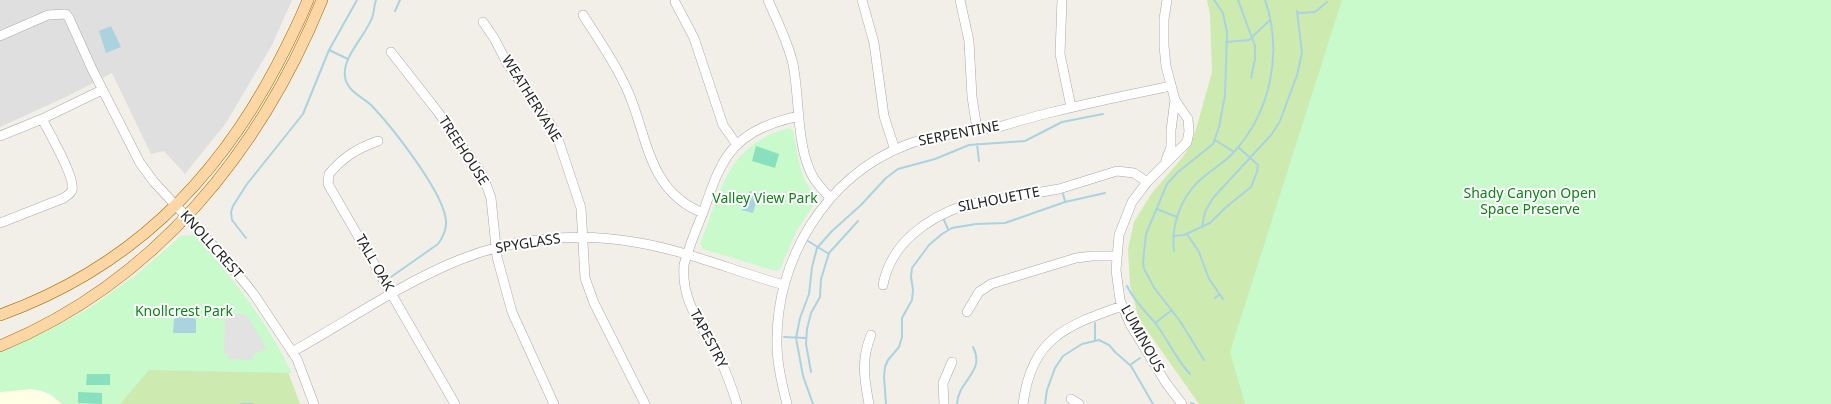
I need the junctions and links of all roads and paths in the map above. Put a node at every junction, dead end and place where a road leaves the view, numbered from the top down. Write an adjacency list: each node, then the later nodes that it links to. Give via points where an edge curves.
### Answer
1 (308, 0): 27 (main road, via 247,118 214,164)
2 (322, 0): 29 (main road, via 293,63 254,133 227,171)
3 (768, 0): 17 (street, via 792,64)
4 (862, 0): 23 (street, via 874,43 884,116)
5 (960, 0): 19 (street, via 969,41)
6 (1062, 0): 16 (street, via 1060,54)
7 (1168, 0): 13 (street, LUMINOUS, via 1163,37)
8 (675, 2): 22 (street, via 694,38 723,125)
9 (583, 15): 28 (street, via 623,81 660,177 680,199)
10 (483, 22): 31 (street, WEATHERVANE, via 558,138 581,208)
11 (0, 36): 14 (street, KNOLLCREST, via 48,15 66,14)
12 (391, 52): 32 (street, TREEHOUSE, via 483,176 491,198)
13 (1172, 86): 15 (street, LUMINOUS); 16 (street, SERPENTINE)
14 (102, 90): 18 (street); 27 (street, KNOLLCREST, via 140,163)
15 (1175, 100): 24 (street, LUMINOUS, via 1171,147); 24 (street, LUMINOUS, via 1188,120 1189,132 1183,147)
16 (1071, 108): 19 (street, SERPENTINE)
17 (799, 116): 22 (street, TAPESTRY, via 766,125); 26 (street, via 810,170)
18 (42, 119): 20 (street); 30 (street, via 70,176 73,189 64,198)
19 (977, 129): 23 (street, SERPENTINE, via 938,135)
20 (0, 136)
21 (378, 141): 37 (street, TALL OAK, via 348,155 331,171 327,180)
22 (737, 145): 28 (street, TAPESTRY, via 721,166)
23 (895, 150): 26 (street, SERPENTINE, via 863,170)
24 (1165, 162): 25 (street, LUMINOUS)
25 (1147, 182): 34 (street, LUMINOUS, via 1126,215); 36 (street, SILHOUETTE, via 1134,173 1117,171 1058,189 954,209 933,219 907,239 889,262)
26 (830, 198): 35 (street, SERPENTINE, via 800,243)
27 (176, 205): 29 (street, KNOLLCREST); 40 (main road, via 129,245 87,274)
28 (703, 213): 33 (street, TAPESTRY)
29 (187, 216): 42 (main road, via 154,248 103,289 48,323); 43 (street, KNOLLCREST, via 239,275)
30 (0, 223)
31 (583, 237): 32 (street, SPYGLASS, via 551,238); 33 (street, SPYGLASS, via 633,242); 48 (street, WEATHERVANE, via 584,270 590,295)
32 (496, 248): 37 (street, SPYGLASS, via 451,263); 47 (street, TREEHOUSE, via 512,312)
33 (687, 255): 35 (street, SPYGLASS); 49 (street, TAPESTRY, via 684,271 687,300 719,358)
34 (1116, 256): 38 (street, LUMINOUS, via 1116,278); 39 (street, via 1076,258 990,284 979,292)
35 (784, 284): 50 (street, SERPENTINE, via 777,346)
36 (883, 285)
37 (391, 294): 43 (street, SPYGLASS); 46 (street, TALL OAK)
38 (1122, 306): 53 (street, via 1071,325 1048,343 1033,365); 54 (street, LUMINOUS, via 1166,383)
39 (967, 312)
40 (0, 314)
41 (871, 335): 51 (street, via 864,359)
42 (0, 346)
43 (292, 352): 45 (street, KNOLLCREST)
44 (952, 362): 52 (street, via 943,383)
45 (314, 404)
46 (455, 404)
47 (554, 404)
48 (645, 404)
49 (737, 404)
50 (788, 404)
51 (869, 404)
52 (944, 404)
53 (1023, 404)
54 (1182, 404)

